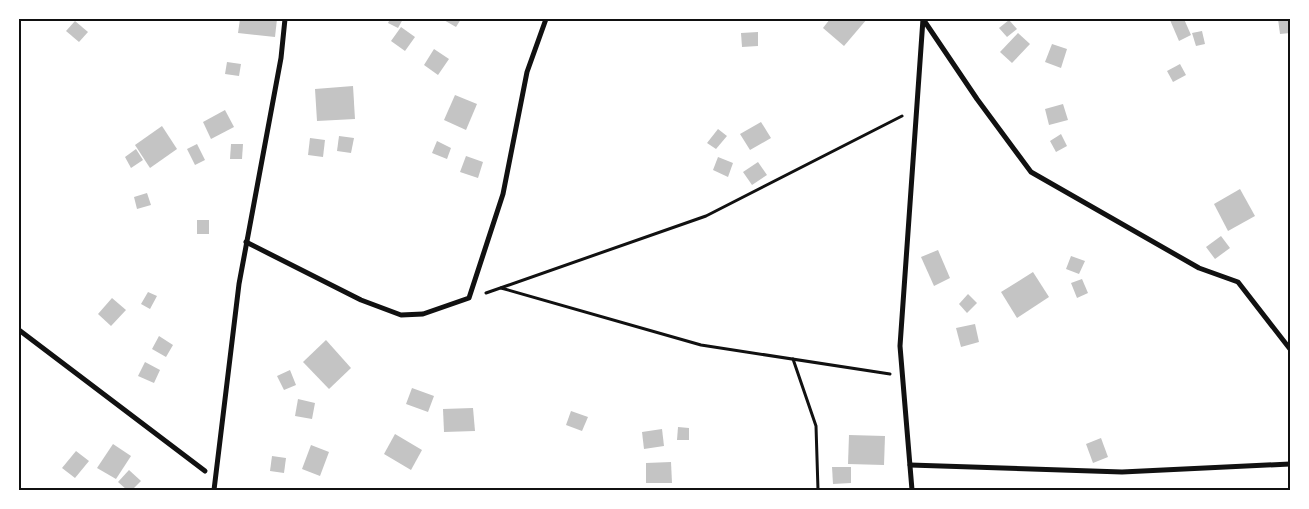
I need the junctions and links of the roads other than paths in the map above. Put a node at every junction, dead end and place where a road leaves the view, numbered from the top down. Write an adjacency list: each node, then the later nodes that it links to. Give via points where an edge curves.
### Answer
1 (285, 19): 4 (street, via 281,58)
2 (546, 19): 4 (street, via 527,72 503,194 470,298 424,314 401,315 361,300)
3 (923, 19): 6 (street, via 1031,172 1200,268 1238,282); 8 (street, via 900,346)
4 (246, 242): 10 (street)
5 (19, 330): 9 (street)
6 (1290, 349)
7 (1290, 464): 8 (street, via 1122,472)
8 (910, 465): 11 (street)
9 (205, 471)
10 (214, 490)
11 (912, 490)

